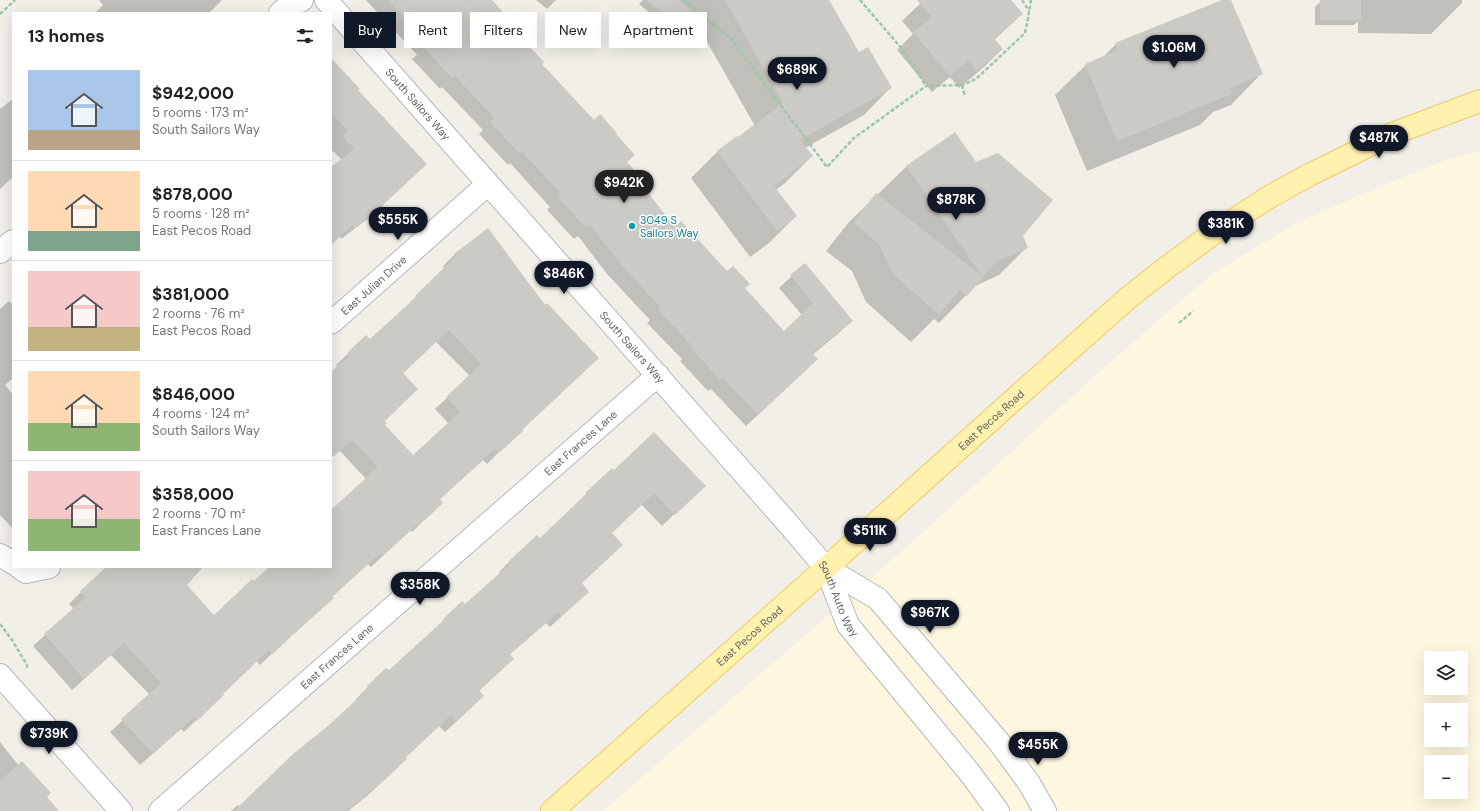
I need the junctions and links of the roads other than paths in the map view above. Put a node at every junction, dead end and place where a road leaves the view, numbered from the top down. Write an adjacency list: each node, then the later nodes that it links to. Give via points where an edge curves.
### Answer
1 (302, 0): 3 (street)
2 (326, 0): 5 (street, South Sailors Way)
3 (281, 12)
4 (1480, 101): 12 (main road, East Pecos Road, via 1392,134 1348,155 1269,197 1214,233 1128,298)
5 (488, 184): 8 (street, East Julian Drive); 9 (street, South Sailors Way)
6 (12, 241): 7 (street)
7 (0, 252)
8 (332, 323)
9 (658, 375): 12 (street, South Sailors Way); 15 (street, East Frances Lane)
10 (0, 555): 11 (street)
11 (12, 563)
12 (826, 568): 16 (main road, East Pecos Road); 17 (street, South Auto Way, via 848,625); 18 (street, South Auto Way, via 878,599 999,742 1029,783)
13 (0, 675): 14 (street)
14 (121, 811)
15 (160, 811)
16 (552, 811)
17 (998, 811)
18 (1045, 811)

